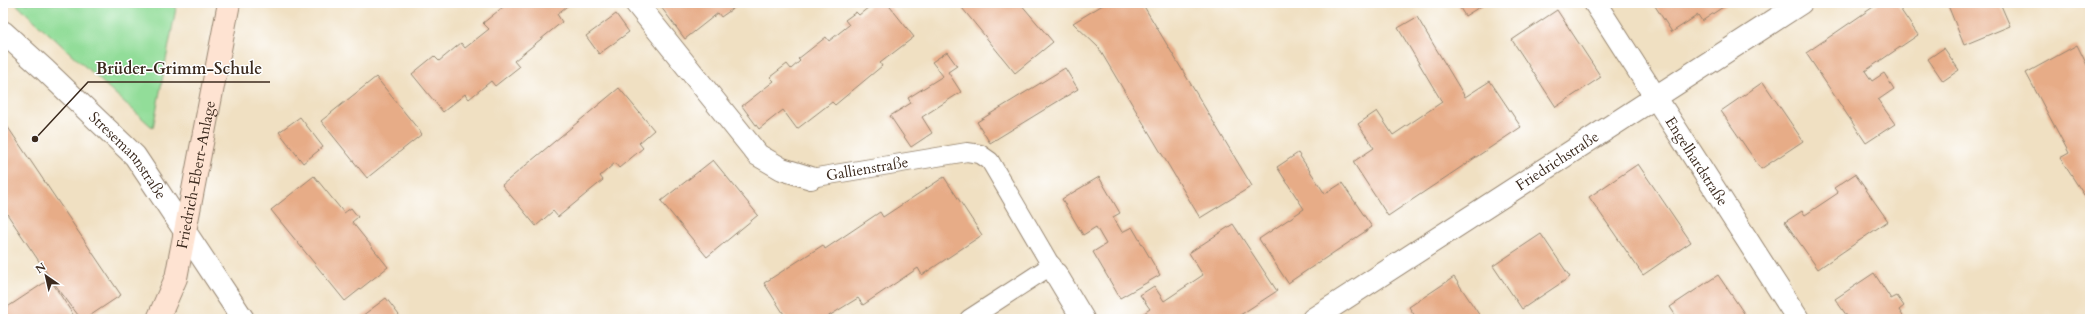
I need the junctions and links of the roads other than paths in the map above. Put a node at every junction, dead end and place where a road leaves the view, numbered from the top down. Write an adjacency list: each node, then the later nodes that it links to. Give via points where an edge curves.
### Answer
1 (229, 3): 8 (main road, Friedrich-Ebert-Anlage)
2 (636, 3): 7 (street, Gallienstraße, via 758,155 782,169)
3 (1595, 3): 6 (street, Engelhardstraße)
4 (1801, 3): 6 (street, Friedrichstraße)
5 (3, 32): 8 (street, Stresemannstraße, via 135,156)
6 (1656, 96): 14 (street, Friedrichstraße); 15 (street, Engelhardstraße)
7 (811, 178): 9 (lane, Gallienstraße, via 967,152 980,154 990,161)
8 (186, 232): 10 (main road, Friedrich-Ebert-Anlage, via 176,278); 11 (street, Stresemannstraße)
9 (1054, 270): 12 (lane); 13 (street, Gallienstraße)
10 (158, 319)
11 (243, 319)
12 (969, 319)
13 (1083, 319)
14 (1313, 319)
15 (1798, 319)

